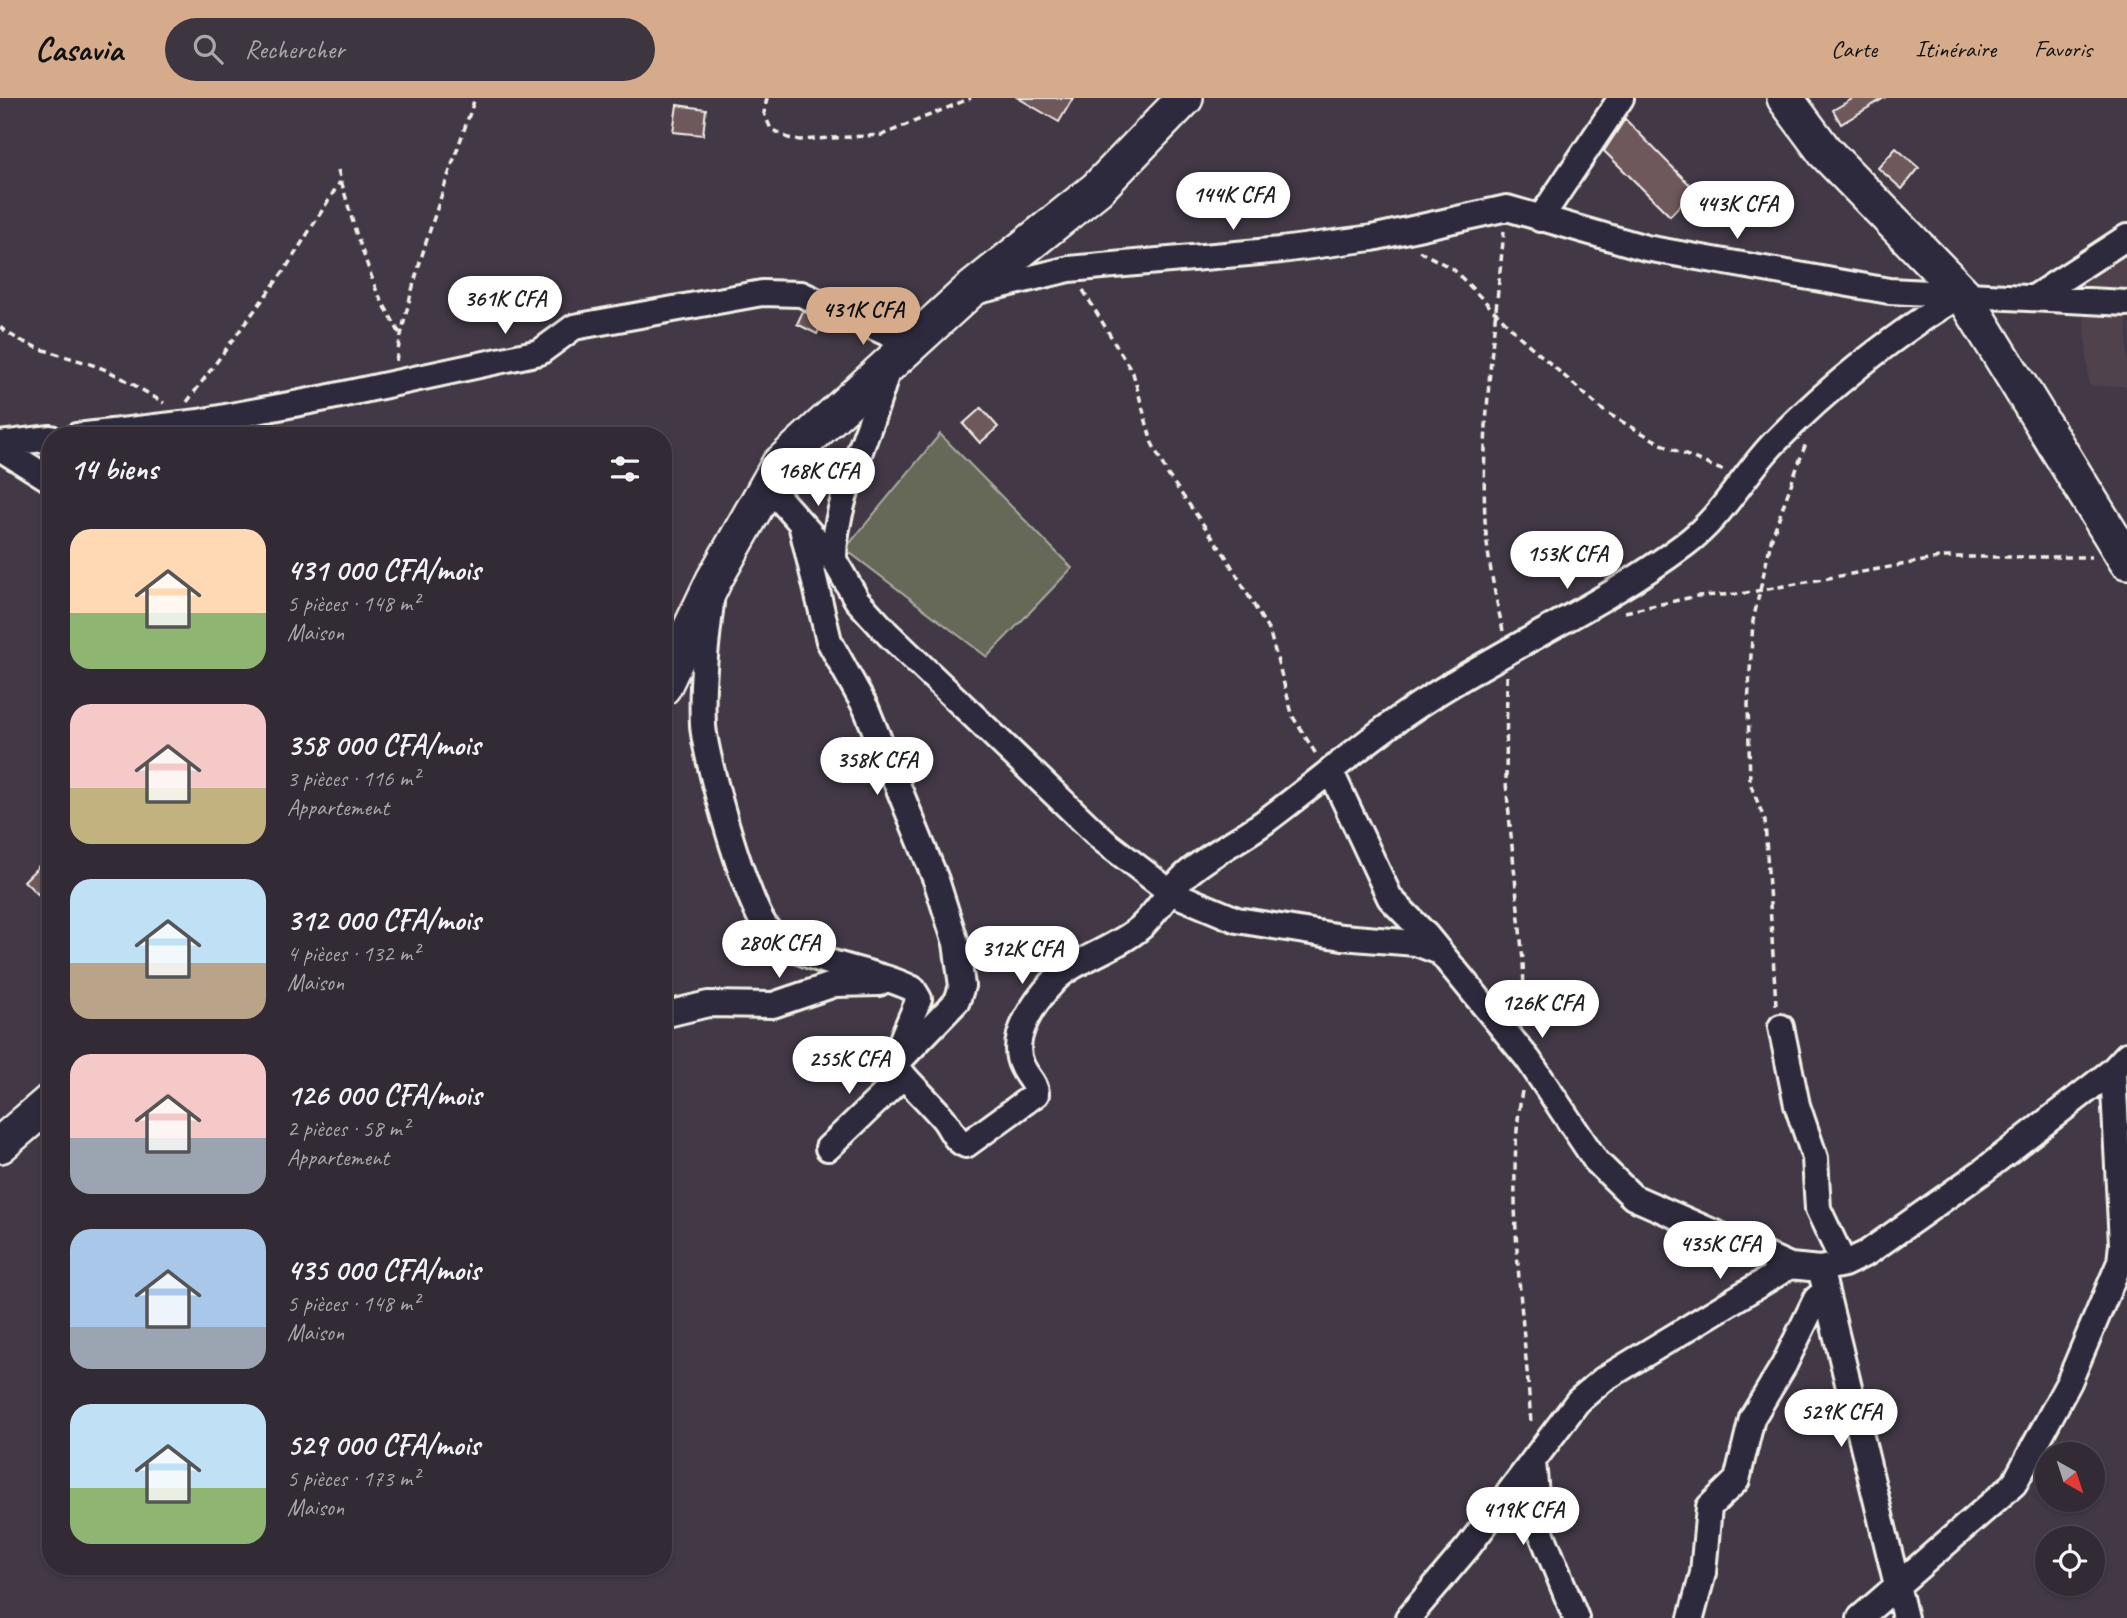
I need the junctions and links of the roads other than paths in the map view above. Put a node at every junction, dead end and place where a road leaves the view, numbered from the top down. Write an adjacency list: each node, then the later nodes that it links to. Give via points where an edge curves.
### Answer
1 (1185, 98): 6 (street, via 1097,189)
2 (1621, 98): 4 (street)
3 (1785, 98): 7 (street, via 1825,152)
4 (1540, 219): 6 (street, via 1507,208 1347,242 1069,269); 7 (street, via 1646,247 1807,278 1889,292)
5 (2127, 237): 8 (street)
6 (967, 292): 10 (street)
7 (1963, 294): 8 (street); 17 (street); 21 (street, via 1917,320 1772,445 1712,523 1686,544 1618,590 1429,698)
8 (2035, 297): 9 (street)
9 (2127, 303)
10 (900, 352): 11 (street, via 801,293 762,293 574,327 540,352); 15 (street, via 805,439 779,466); 18 (street, via 839,512)
11 (130, 427)
12 (42, 439): 13 (street)
13 (0, 446): 14 (street)
14 (42, 474)
15 (768, 486): 16 (street); 19 (street)
16 (801, 524): 18 (street); 28 (street, via 829,641 866,708 936,880 956,943 962,986 957,1001)
17 (2126, 558)
18 (834, 560): 22 (street, via 841,577 888,634 1104,841)
19 (714, 580): 20 (street); 24 (street, via 703,729 728,825 761,921 784,942 811,955)
20 (672, 668)
21 (1331, 772): 22 (street, via 1189,873); 23 (street, via 1390,898)
22 (1170, 892): 23 (street, via 1237,920 1342,937 1394,939); 28 (street, via 1140,928 1057,978 1044,992 1026,1020 1018,1052 1036,1094 966,1145 954,1138 943,1118)
23 (1440, 953): 32 (street, via 1528,1059 1596,1161 1633,1197)
24 (901, 983): 25 (street, via 835,984 774,1004 708,1004); 28 (street, via 919,999 897,1053)
25 (672, 1013)
26 (1781, 1027): 34 (street, via 1797,1105 1815,1158)
27 (2120, 1063): 33 (street); 34 (street, via 1983,1171)
28 (899, 1071): 31 (street)
29 (42, 1109): 30 (street)
30 (0, 1145)
31 (828, 1147)
32 (1790, 1266): 34 (street); 35 (street, via 1604,1379 1578,1401)
33 (2124, 1270): 36 (street, via 2022,1473)
34 (1830, 1275): 36 (street); 39 (street, via 1752,1418 1737,1480 1709,1507 1703,1573)
35 (1534, 1462): 37 (street); 38 (street, via 1539,1527)
36 (1898, 1583): 40 (street); 41 (street)
37 (1408, 1618)
38 (1576, 1618)
39 (1691, 1618)
40 (1860, 1618)
41 (1905, 1618)

